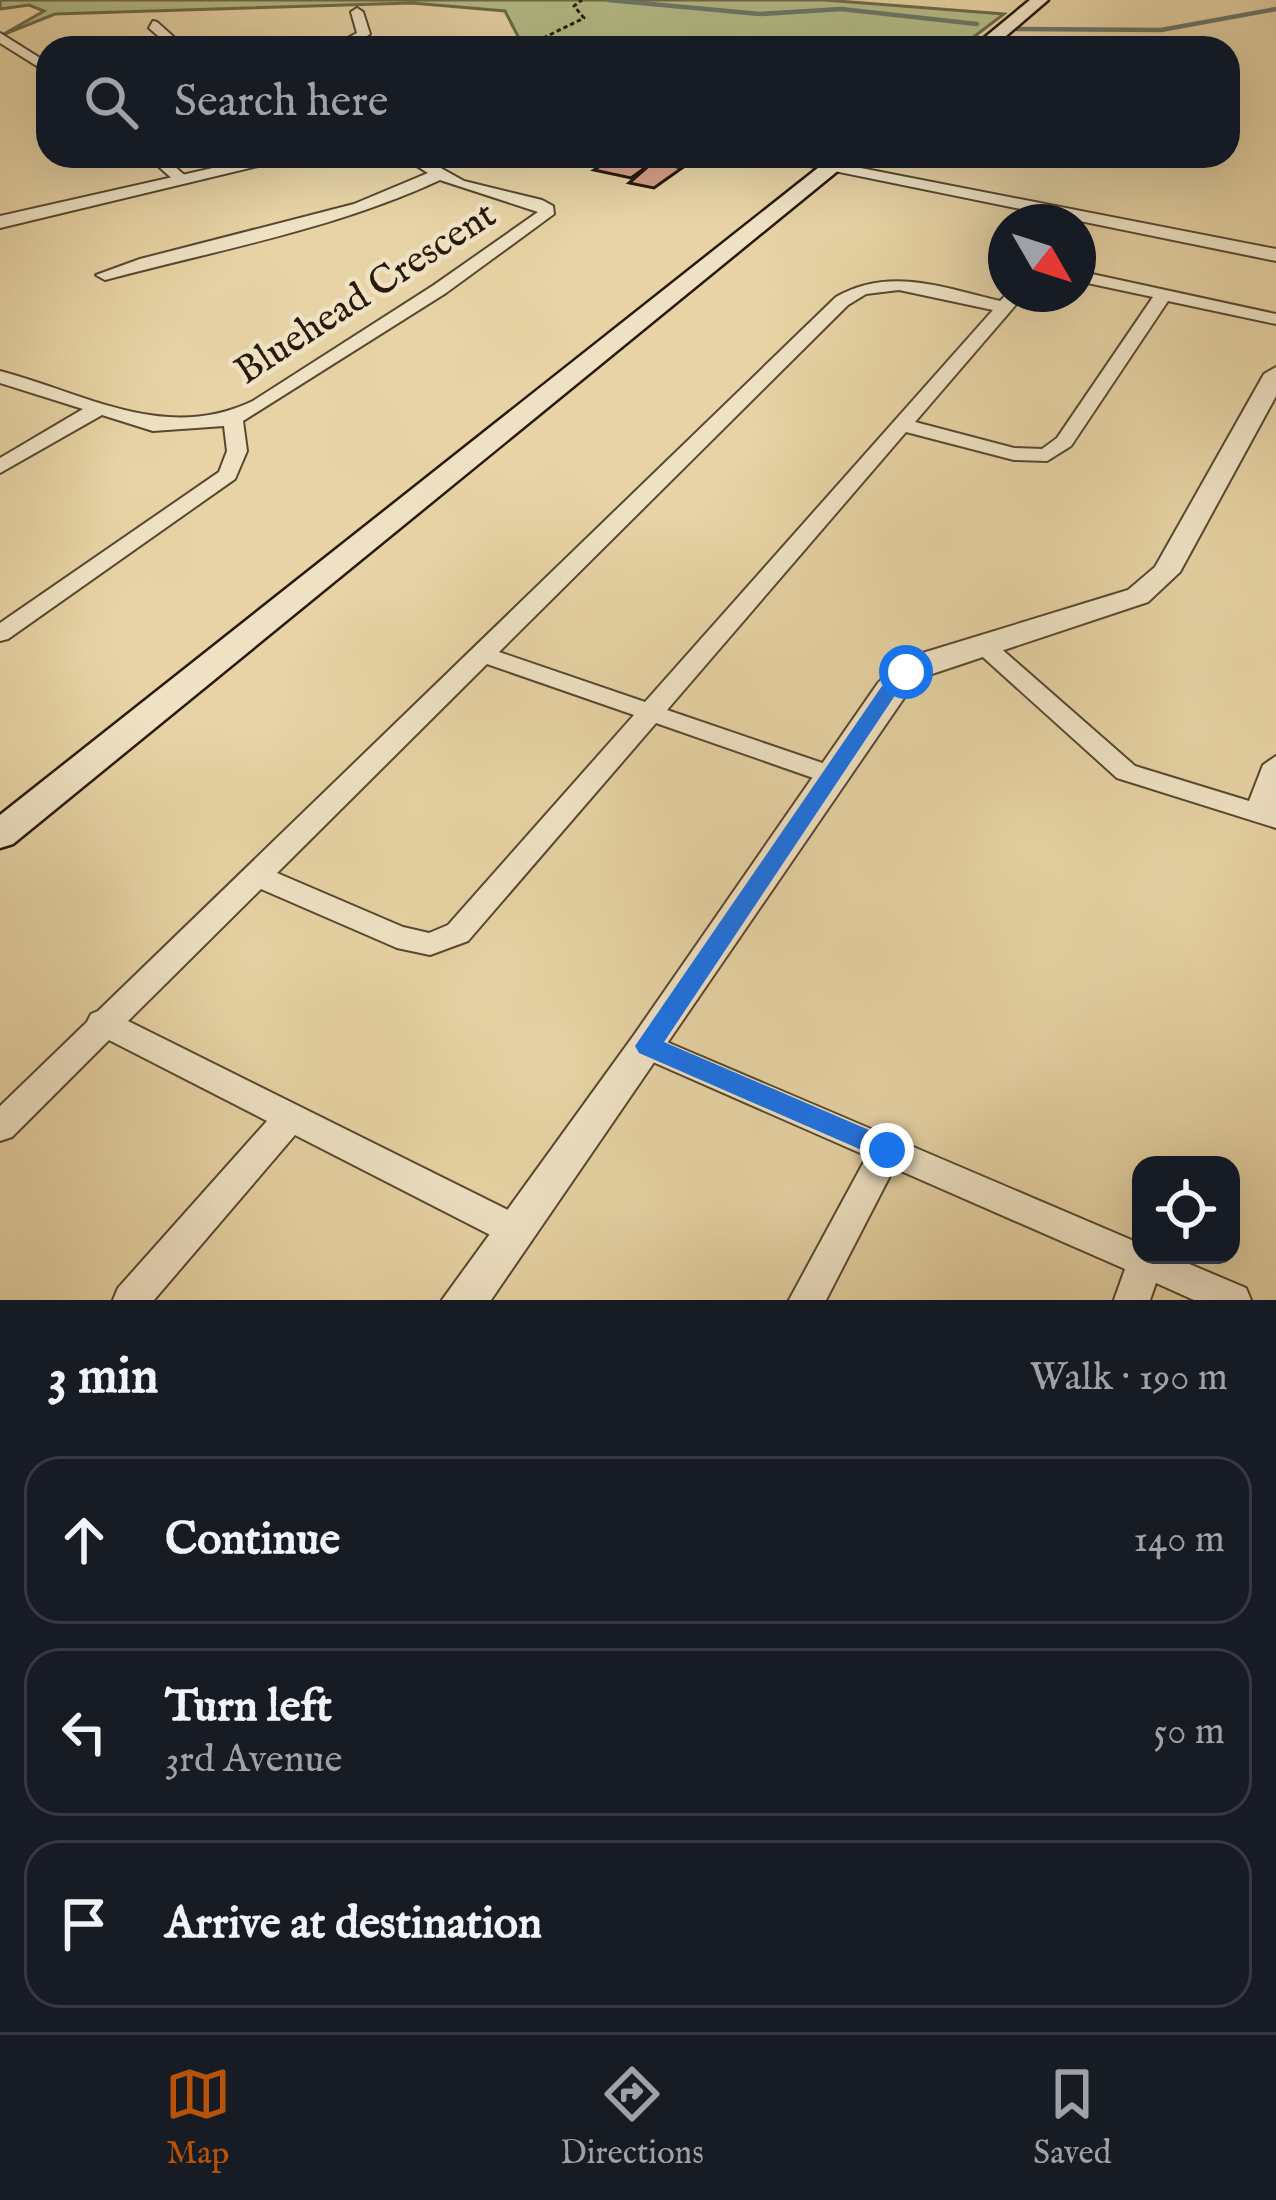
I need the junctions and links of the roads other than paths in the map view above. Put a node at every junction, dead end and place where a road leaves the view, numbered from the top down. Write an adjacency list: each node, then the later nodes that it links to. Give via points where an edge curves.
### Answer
1 (1040, 0): 6 (main road)
2 (357, 12): 5 (street)
3 (153, 25): 4 (street)
4 (166, 36)
5 (362, 36)
6 (996, 36)
7 (0, 37): 8 (street)
8 (36, 61)
9 (168, 168): 15 (street)
10 (239, 168): 15 (street)
11 (426, 168): 14 (street, Bluehead Crescent)
12 (831, 168): 37 (main road)
13 (872, 168): 17 (street)
14 (437, 175): 18 (street, via 380,202); 27 (street, Bluehead Crescent, via 536,203 546,214)
15 (183, 181): 16 (street)
16 (0, 222)
17 (1276, 255)
18 (105, 275)
19 (1096, 280): 20 (street)
20 (1163, 295): 23 (street); 28 (street, via 1064,442 1047,455)
21 (988, 297): 32 (street, via 880,283 853,292)
22 (1000, 312): 28 (street)
23 (1276, 319)
24 (1276, 374): 31 (street, via 1155,584)
25 (0, 376): 26 (street, Bluehead Crescent)
26 (98, 409): 27 (street, Bluehead Crescent, via 176,427); 29 (street)
27 (233, 418): 30 (street, via 237,451 228,475)
28 (901, 425): 33 (street)
29 (0, 467)
30 (0, 634)
31 (982, 644): 35 (street, via 906,672); 36 (street, via 1126,772)
32 (481, 654): 33 (street); 38 (street)
33 (650, 712): 35 (street); 38 (street, via 458,933 430,944 397,937)
34 (1276, 765): 36 (street)
35 (832, 775): 40 (street)
36 (1267, 816)
37 (0, 835)
38 (254, 874): 39 (street)
39 (102, 1022): 41 (street); 42 (street)
40 (648, 1046): 43 (street); 44 (street)
41 (290, 1117): 44 (street); 48 (street)
42 (0, 1127)
43 (887, 1150): 45 (street); 50 (street)
44 (516, 1231): 49 (street)
45 (1132, 1256)
46 (1144, 1264): 51 (street)
47 (1150, 1264): 52 (street)
48 (131, 1300)
49 (465, 1300)
50 (807, 1300)
51 (1132, 1300)
52 (1233, 1300)

